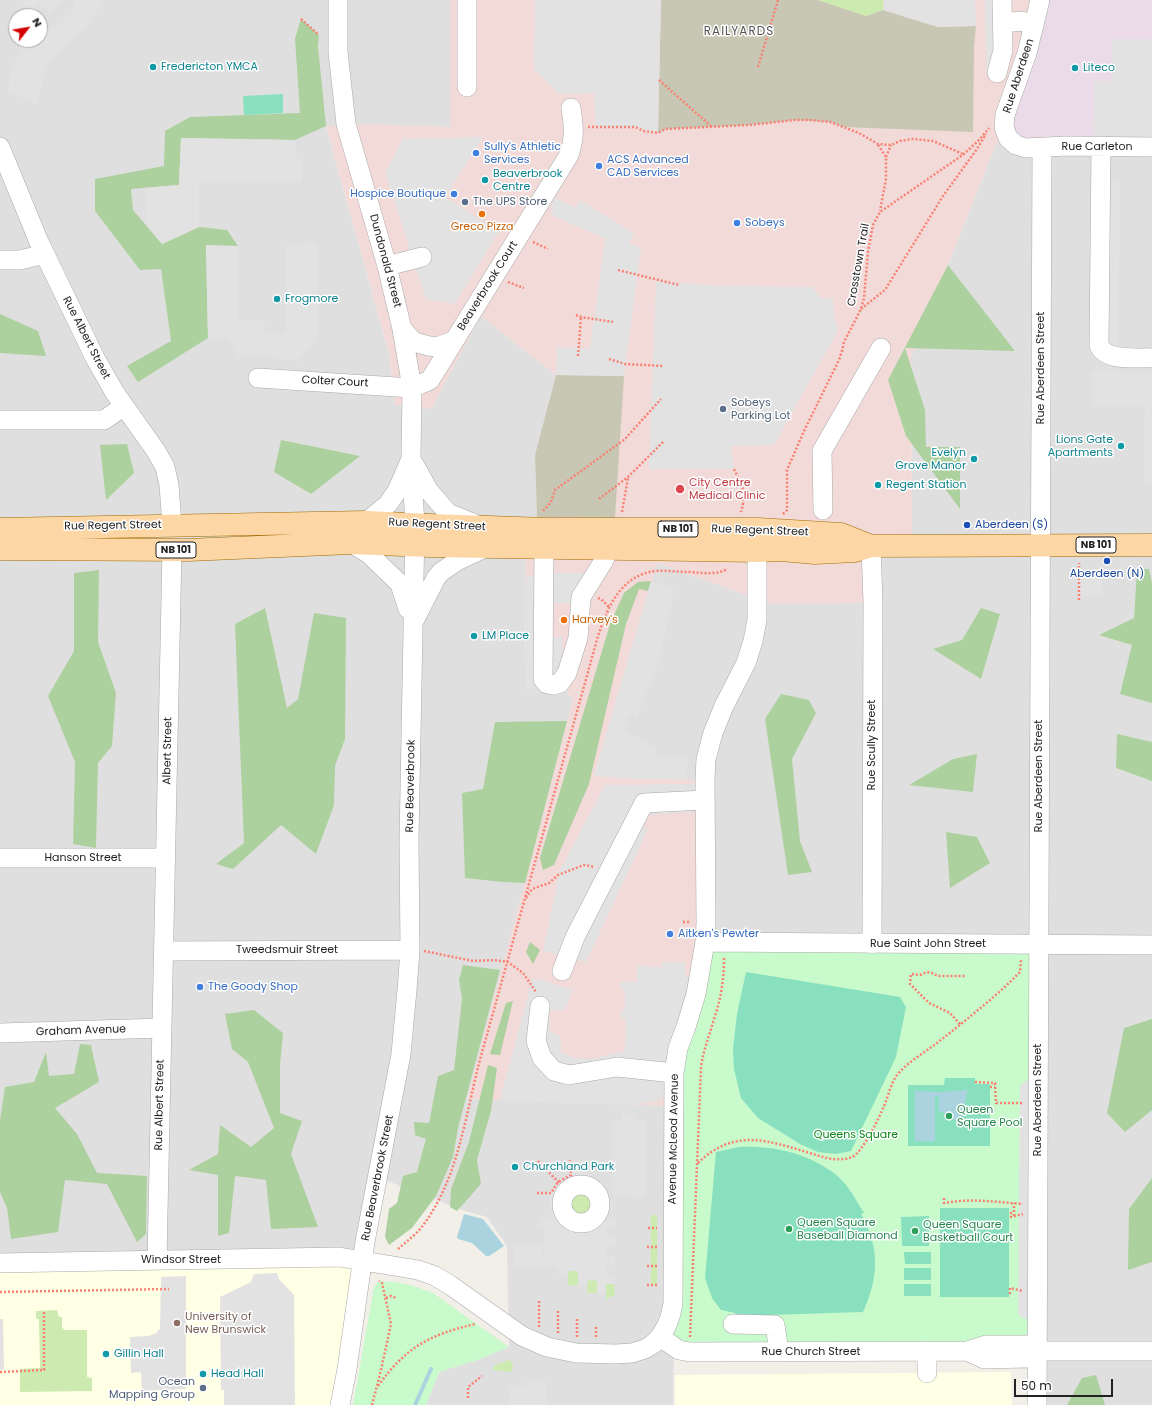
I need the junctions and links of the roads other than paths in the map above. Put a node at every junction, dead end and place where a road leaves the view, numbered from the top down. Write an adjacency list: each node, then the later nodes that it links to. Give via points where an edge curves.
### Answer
1 (338, 0): 17 (street, Dundonald Street, via 338,52 346,124)
2 (467, 0): 8 (street)
3 (1002, 0): 5 (street)
4 (1040, 0): 6 (street, Rue Aberdeen)
5 (1003, 22): 6 (street, via 1022,21); 7 (street, via 1003,50)
6 (1034, 26): 13 (street, Rue Aberdeen, via 1005,115 1004,127 1008,138 1016,145)
7 (997, 73)
8 (467, 87)
9 (571, 108): 19 (street, Beaverbrook Court, via 574,141 569,155)
10 (1101, 146): 12 (street, Rue Carleton); 13 (street, Rue Carleton); 21 (street, via 1099,345 1107,354 1119,357)
11 (0, 147): 14 (street, Rue Albert Street)
12 (1152, 147)
13 (1042, 148): 35 (street, Rue Aberdeen Street)
14 (45, 254): 16 (street, via 20,260); 24 (street, Rue Albert Street, via 95,358)
15 (422, 257): 17 (street)
16 (0, 260)
17 (386, 266): 18 (street, Dundonald Street)
18 (402, 329): 19 (street, via 414,342 429,346 437,347); 23 (street, Dundonald Street)
19 (453, 341): 23 (street, Beaverbrook Court, via 430,380)
20 (881, 348): 27 (street, via 822,452)
21 (1152, 358)
22 (258, 378): 23 (street, Colter Court)
23 (412, 388): 26 (street, Dundonald Street)
24 (124, 406): 25 (street, via 104,420); 29 (street, Rue Albert Street, via 165,467 170,485)
25 (0, 420)
26 (411, 458): 28 (street, via 397,491 388,504); 32 (street, Dundonald Street); 33 (street, via 429,491 448,513)
27 (823, 510)
28 (366, 522): 29 (main road, Rue Regent Street / NB 101); 32 (main road, Rue Regent Street / NB 101)
29 (172, 525): 30 (main road, Rue Regent Street / NB 101)
30 (0, 529)
31 (758, 529): 33 (main road, Rue Regent Street / NB 101, via 547,529); 37 (main road, Rue Regent Street / NB 101, via 841,534); 42 (street, Avenue McLeod Avenue)
32 (415, 535): 33 (main road, Rue Regent Street / NB 101); 34 (main road, Rue Regent Street / NB 101); 43 (street, Rue Beaverbrook)
33 (485, 537): 38 (main road, Rue Regent Street / NB 101); 43 (street, via 441,572)
34 (351, 543): 41 (main road, Rue Regent Street / NB 101); 43 (street, via 369,554 400,584)
35 (1040, 545): 36 (main road, Rue Regent Street / NB 101); 37 (main road, Rue Regent Street / NB 101); 49 (street, Rue Aberdeen Street)
36 (1152, 545)
37 (871, 546): 42 (main road, Rue Regent Street / NB 101, via 855,551 815,553); 48 (street, Rue Scully Street)
38 (544, 547): 39 (main road, Rue Regent Street / NB 101); 39 (street, via 543,679 553,685 560,683 567,673 578,638 581,597 603,562)
39 (608, 548): 42 (main road, Rue Regent Street / NB 101)
40 (0, 549): 41 (main road, Rue Regent Street / NB 101)
41 (172, 550): 46 (street, Albert Street)
42 (757, 551): 44 (street, Avenue McLeod Avenue, via 757,620 746,663 713,733 706,758)
43 (413, 622): 51 (street, Rue Beaverbrook)
44 (705, 800): 47 (street, Avenue McLeod Avenue); 53 (street, via 644,803 575,937)
45 (0, 858): 46 (street, Hanson Street)
46 (166, 858): 52 (street, Albert Street)
47 (704, 942): 48 (street, Rue Saint John Street); 57 (street, Avenue McLeod Avenue, via 696,994 678,1048)
48 (872, 944): 49 (street, Rue Saint John Street)
49 (1039, 944): 50 (street, Rue Saint John Street); 64 (street, Rue Aberdeen Street, via 1038,1205)
50 (1152, 945)
51 (410, 950): 52 (street, Tweedsmuir Street); 59 (street, Rue Beaverbrook Street, via 400,1054)
52 (164, 951): 55 (street, Rue Albert Street)
53 (562, 971)
54 (540, 1006): 57 (street, via 536,1041 542,1058 554,1071 569,1075 616,1067)
55 (162, 1028): 56 (street, Graham Avenue); 58 (street, Rue Albert Street)
56 (0, 1033)
57 (674, 1073): 62 (street, Avenue McLeod Avenue, via 673,1304)
58 (157, 1260): 59 (street, Windsor Street, via 340,1257); 60 (street, Windsor Street)
59 (362, 1261): 62 (street, Avenue McLeod Avenue, via 418,1270 435,1276 522,1336 547,1347 576,1353 632,1353 645,1349); 68 (street, Rue Beaverbrook Street)
60 (0, 1263)
61 (733, 1324): 65 (street, via 778,1320)
62 (660, 1337): 65 (street, Rue Church Street, via 679,1350 690,1352)
63 (927, 1351): 64 (street, Rue Church Street, via 967,1351 986,1345); 65 (street, Rue Church Street); 67 (street)
64 (1030, 1351): 66 (street); 69 (street, Rue Aberdeen Street)
65 (779, 1352)
66 (1152, 1352)
67 (927, 1373)
68 (340, 1405)
69 (1037, 1405)

